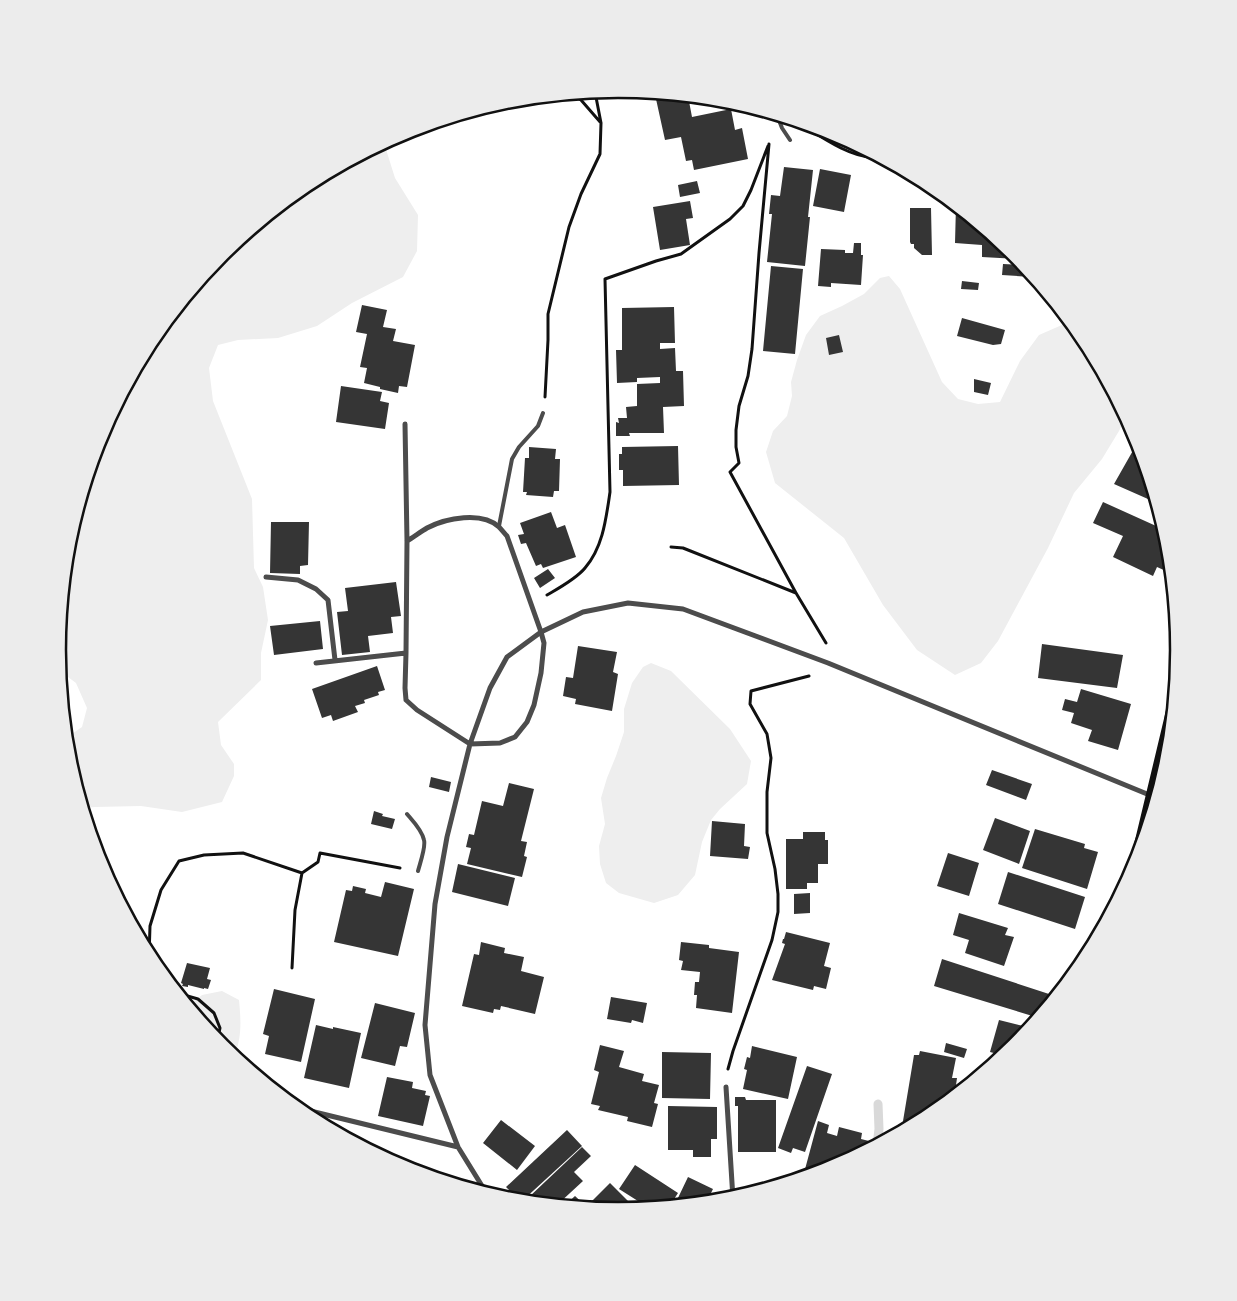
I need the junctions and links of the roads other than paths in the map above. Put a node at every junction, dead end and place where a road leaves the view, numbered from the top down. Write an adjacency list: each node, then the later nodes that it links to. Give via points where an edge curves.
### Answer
1 (780, 123): 2 (lane)
2 (790, 140)
3 (543, 413): 5 (lane, via 538,426 512,459)
4 (405, 424): 6 (street)
5 (499, 526): 6 (street, via 470,517 449,519 428,527); 8 (street, via 507,536)
6 (407, 541): 9 (street)
7 (266, 577): 10 (street, via 298,580 328,600)
8 (541, 632): 12 (street, via 507,657 490,688); 12 (street, via 544,643 541,673 527,722 516,737 500,743); 13 (street, via 583,612 628,603 683,608 828,663)
9 (406, 653): 10 (street); 12 (street, via 406,700)
10 (335, 660): 11 (street)
11 (316, 663)
12 (470, 744): 18 (street, via 434,904 425,1025 430,1075)
13 (1152, 796)
14 (407, 814): 15 (lane, via 424,840)
15 (418, 871)
16 (726, 1087): 20 (street)
17 (316, 1112): 18 (street)
18 (458, 1147): 19 (street)
19 (482, 1185)
20 (732, 1191)

